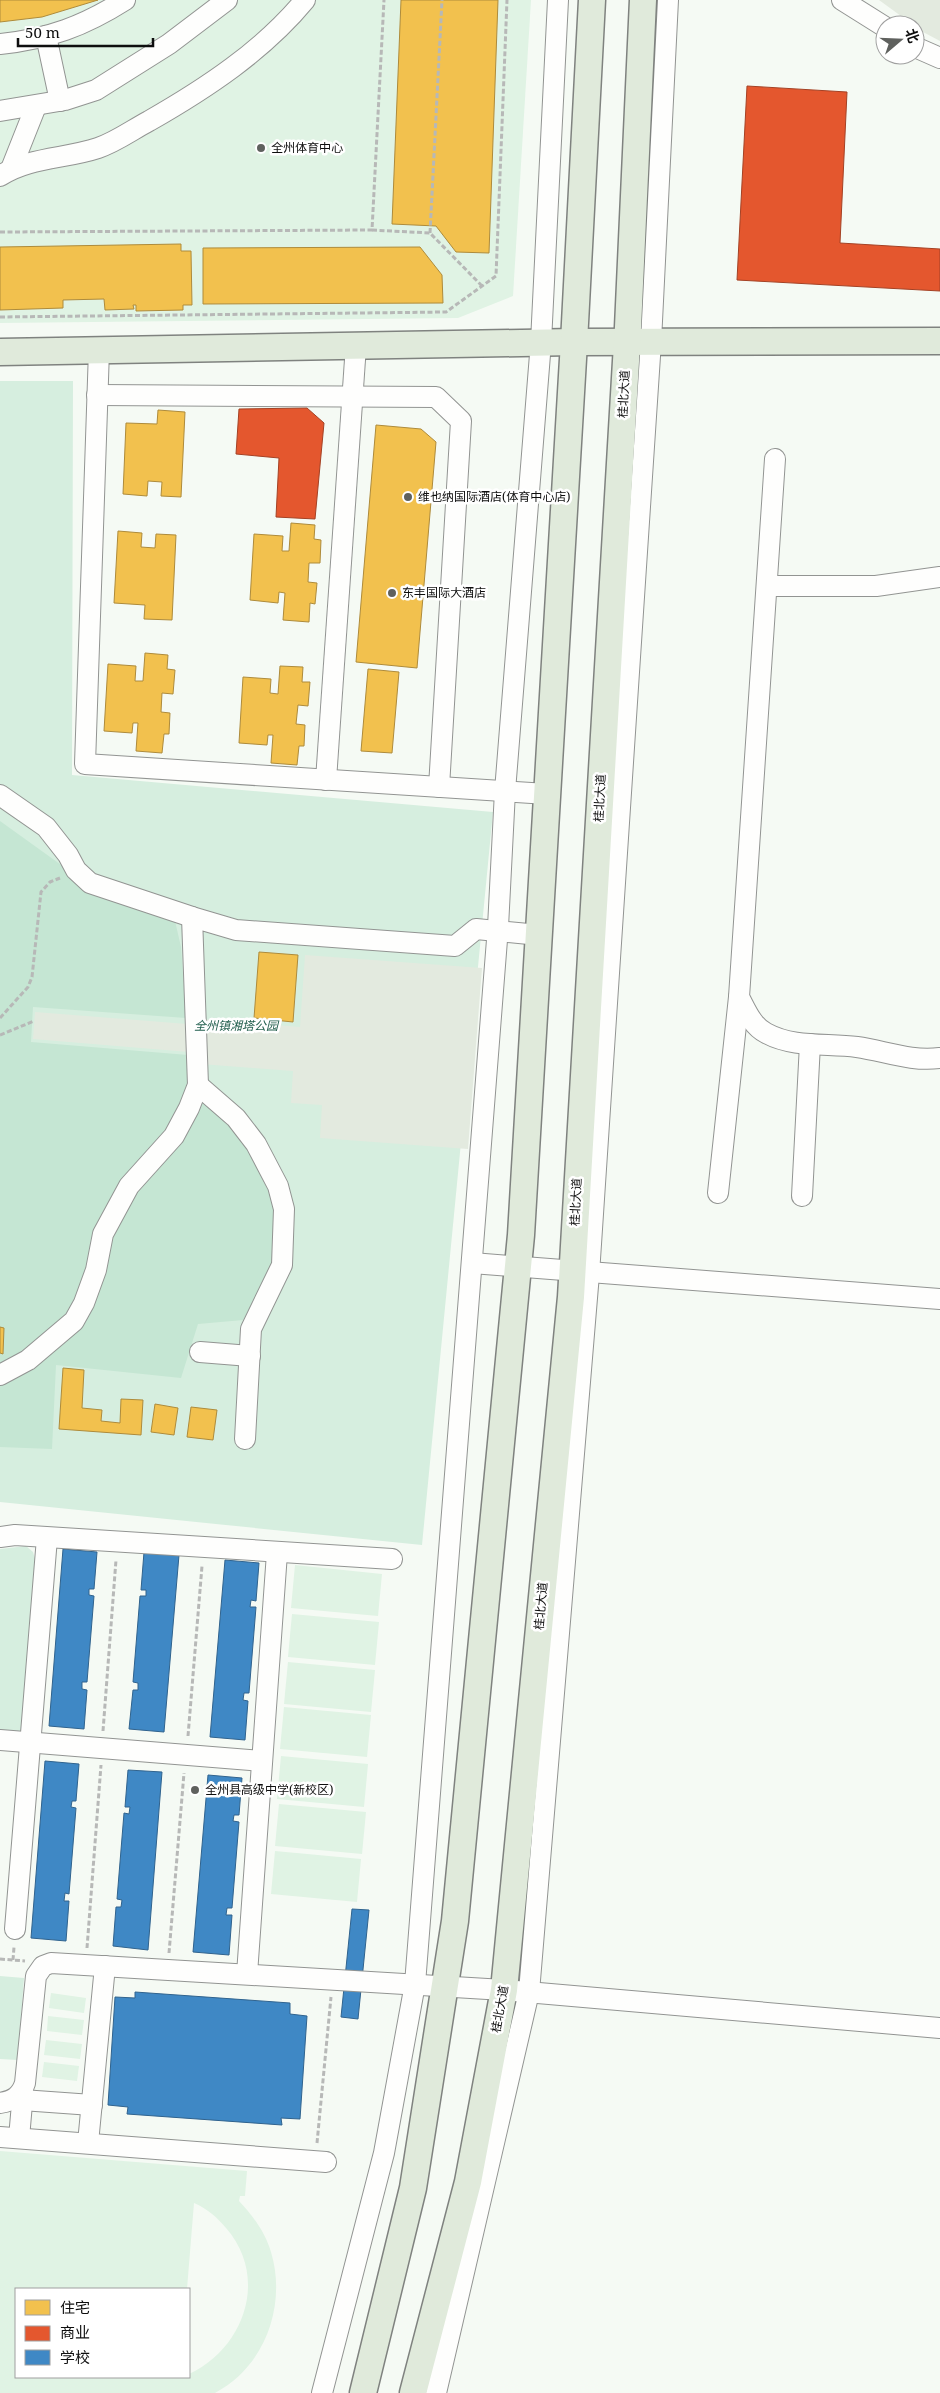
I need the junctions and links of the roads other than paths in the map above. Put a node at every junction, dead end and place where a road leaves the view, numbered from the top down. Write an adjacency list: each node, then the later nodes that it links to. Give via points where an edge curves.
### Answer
1 (125, 0): 10 (street, via 94,20)
2 (305, 0): 17 (street, via 250,54 155,117 99,147 26,163)
3 (558, 0): 20 (street)
4 (592, 0): 21 (main road)
5 (643, 0): 18 (main road, 桂北大道)
6 (668, 0): 18 (street)
7 (842, 0): 9 (street)
8 (223, 1): 14 (street, via 121,75 96,90)
9 (875, 21)
10 (46, 36): 11 (street); 14 (street)
11 (0, 44)
12 (925, 51): 13 (street)
13 (940, 58)
14 (60, 101): 15 (street)
15 (36, 106): 16 (street); 17 (street)
16 (0, 111)
17 (6, 173)
18 (639, 341): 19 (main road); 21 (main road); 46 (main road, 桂北大道)
19 (940, 341)
20 (541, 342): 21 (main road); 22 (main road); 32 (street)
21 (574, 342): 33 (main road)
22 (356, 346): 23 (main road); 26 (street)
23 (99, 350): 24 (main road); 25 (street)
24 (0, 352)
25 (97, 396): 26 (street); 30 (street, via 85,764)
26 (353, 397): 30 (street); 31 (street, via 436,397 461,421)
27 (775, 459): 29 (street)
28 (940, 577): 29 (street, via 876,586)
29 (767, 586): 38 (street)
30 (326, 780): 31 (street)
31 (439, 787): 32 (street)
32 (504, 791): 33 (street); 36 (street)
33 (547, 794): 37 (main road)
34 (0, 795): 35 (street, via 46,827 76,870 90,883)
35 (192, 917): 36 (street, via 236,930 455,946 476,929); 41 (street)
36 (498, 931): 37 (street); 44 (street)
37 (539, 934): 45 (main road)
38 (739, 997): 39 (street, via 750,1017 766,1033); 42 (street)
39 (810, 1044): 40 (street, via 856,1047 915,1060); 43 (street)
40 (940, 1058)
41 (198, 1084): 49 (street, via 236,1118 256,1144 278,1186 284,1209 282,1265 251,1329); 50 (street, via 174,1136 129,1186 103,1234 96,1270 74,1321 28,1360)
42 (718, 1193)
43 (802, 1196)
44 (472, 1263): 45 (street); 62 (street)
45 (517, 1268): 46 (street); 63 (main road, via 455,1921)
46 (580, 1273): 47 (street); 64 (main road, 桂北大道)
47 (940, 1299)
48 (200, 1352): 49 (street)
49 (250, 1356): 51 (street)
50 (0, 1375)
51 (245, 1439)
52 (0, 1537): 53 (street)
53 (46, 1538): 54 (street); 57 (street)
54 (277, 1552): 55 (street); 58 (street)
55 (392, 1559)
56 (0, 1740): 57 (street)
57 (30, 1743): 58 (street); 59 (street)
58 (262, 1761): 61 (street)
59 (15, 1929)
60 (105, 1966): 61 (street); 66 (street, via 51,1963 38,1971); 68 (street)
61 (247, 1974): 62 (street)
62 (415, 1984): 63 (street); 72 (street, via 384,2153)
63 (444, 1986): 64 (street); 73 (main road, via 413,2188)
64 (517, 1991): 65 (street); 74 (main road, 桂北大道); 75 (street)
65 (940, 2028)
66 (22, 2096): 67 (street); 68 (street); 69 (street)
67 (0, 2103)
68 (92, 2105): 70 (street)
69 (10, 2137): 70 (street)
70 (88, 2144): 71 (street)
71 (321, 2162)
72 (322, 2393)
73 (363, 2393)
74 (413, 2393)
75 (436, 2393)

